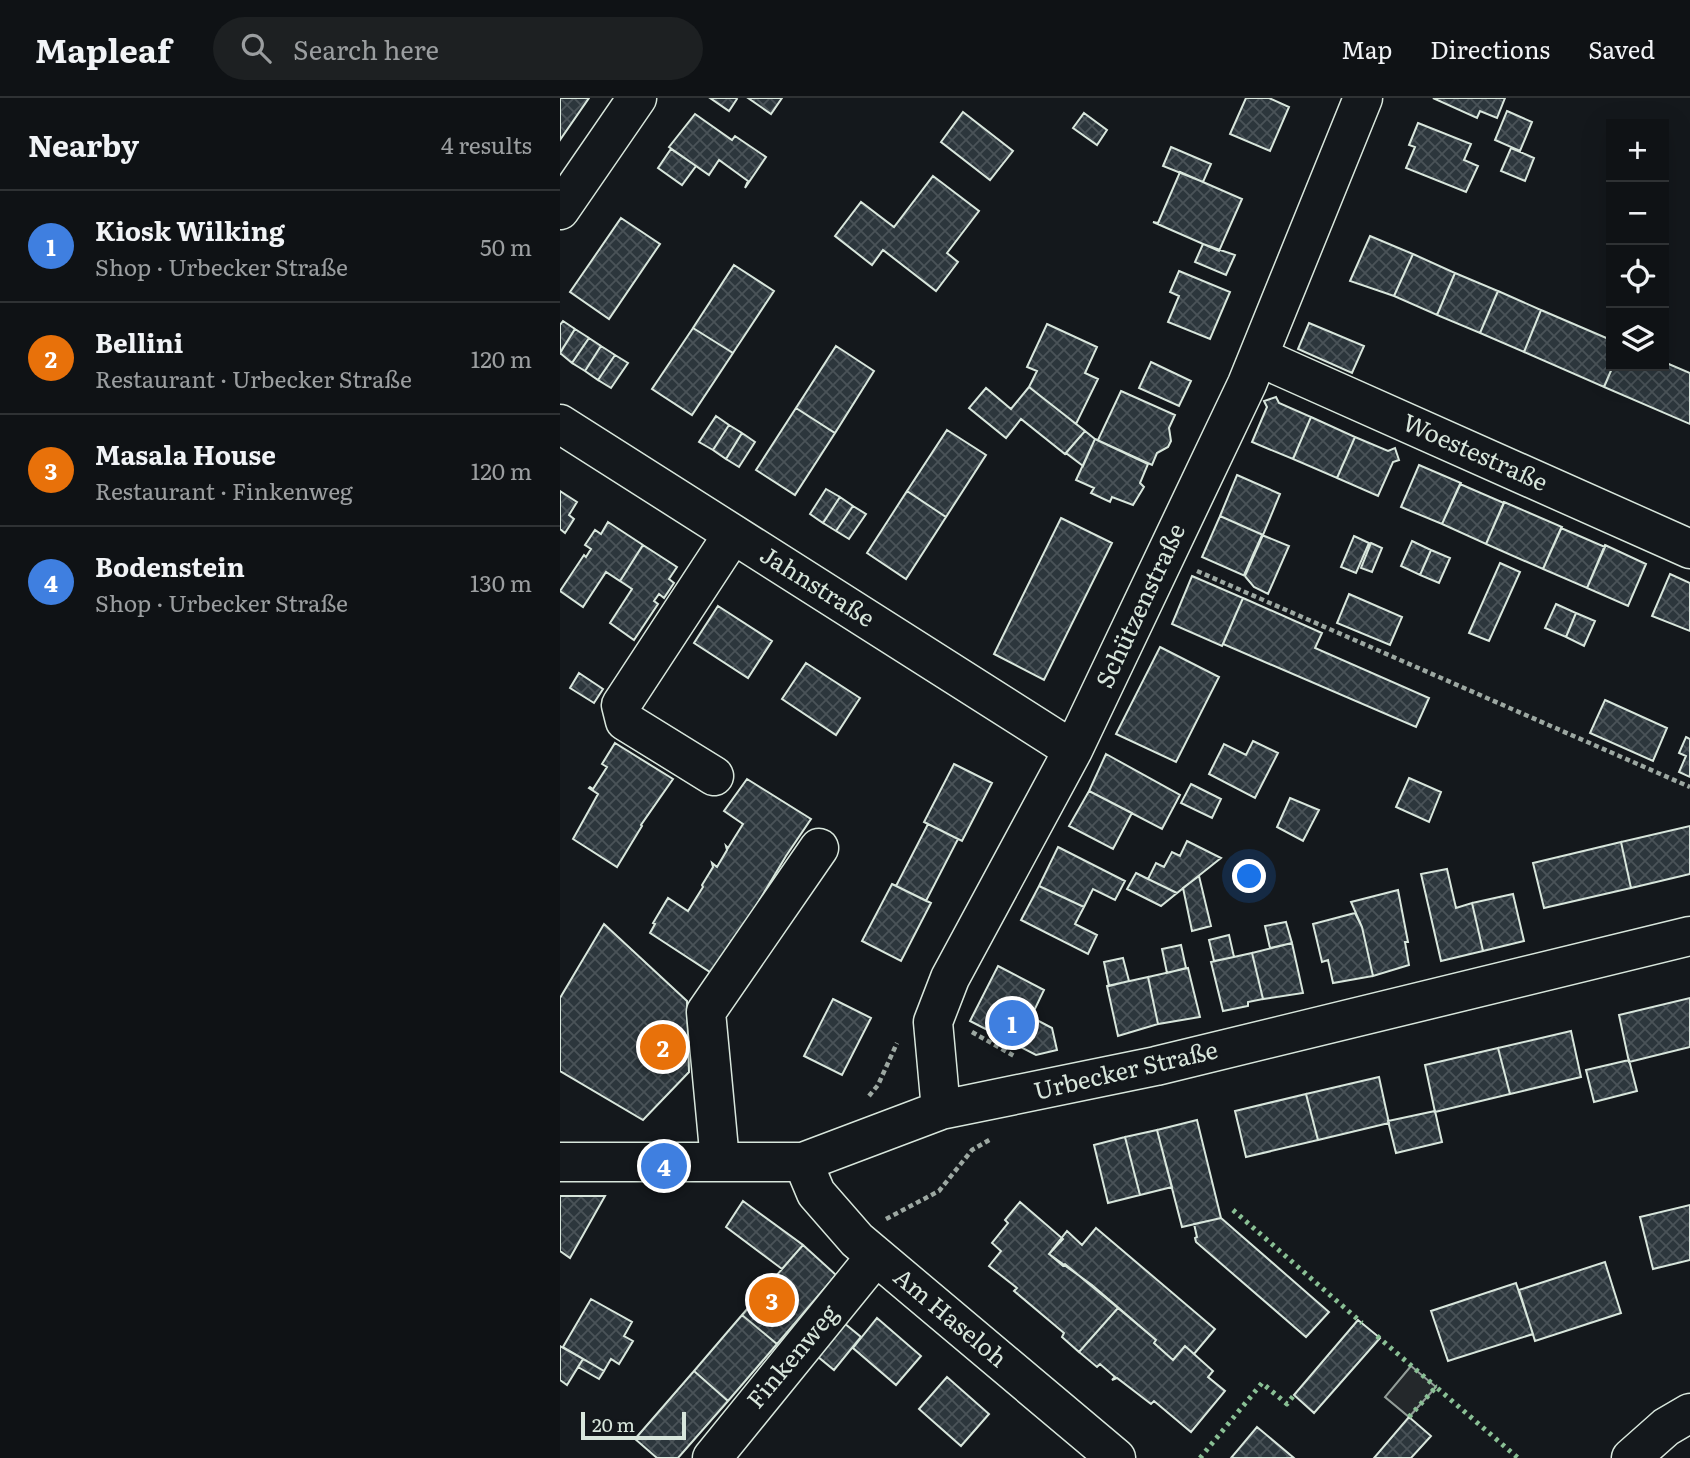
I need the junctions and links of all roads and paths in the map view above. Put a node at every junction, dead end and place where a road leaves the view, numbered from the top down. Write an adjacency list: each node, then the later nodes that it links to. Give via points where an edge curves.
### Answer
1 (637, 98): 3 (street)
2 (1363, 98): 4 (street, Schützenstraße)
3 (560, 210)
4 (1259, 357): 7 (street, Woestestraße); 8 (street, Schützenstraße)
5 (560, 424): 6 (street, Jahnstraße)
6 (733, 534): 9 (street, Jahnstraße); 10 (street, via 621,705 625,721)
7 (1690, 550)
8 (1164, 556): 9 (street, Schützenstraße); 11 (path)
9 (1073, 750): 14 (street, Schützenstraße, via 950,978 933,1022)
10 (714, 776)
11 (1690, 787)
12 (819, 848): 15 (street, via 706,1012)
13 (1690, 936): 14 (street, Urbecker Straße, via 1156,1066)
14 (941, 1110): 17 (street, Urbecker Straße)
15 (720, 1161): 16 (street, Urbecker Straße); 17 (street, Urbecker Straße)
16 (560, 1162)
17 (803, 1163): 18 (street, Am Haseloh, via 816,1193)
18 (876, 1256): 20 (street, Finkenweg); 21 (street, Am Haseloh)
19 (1690, 1413): 22 (street)
20 (712, 1458)
21 (1116, 1458)
22 (1631, 1458)

